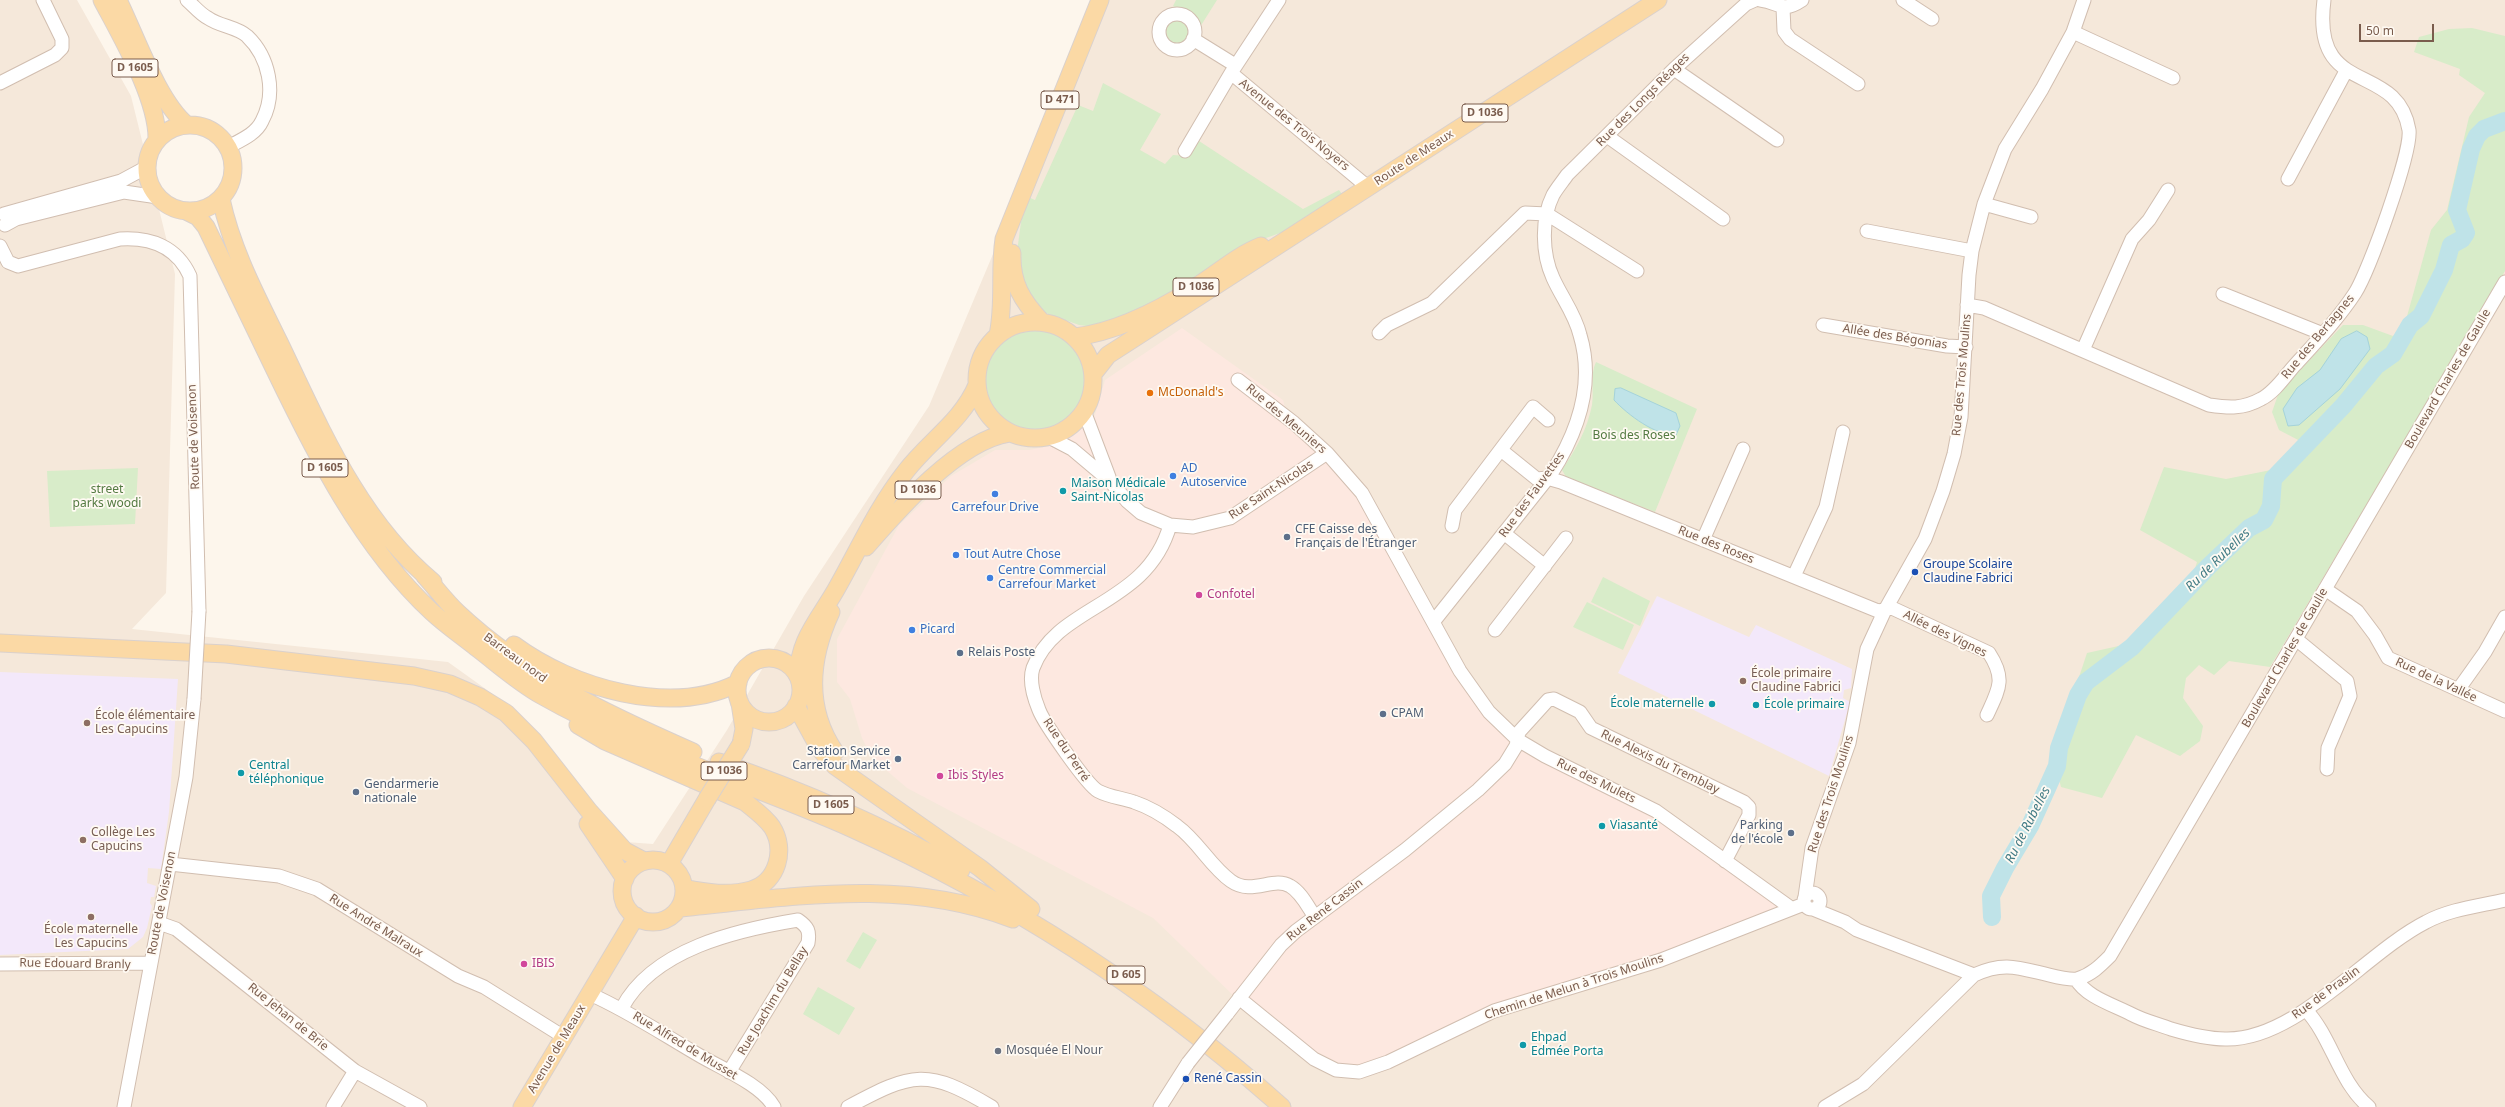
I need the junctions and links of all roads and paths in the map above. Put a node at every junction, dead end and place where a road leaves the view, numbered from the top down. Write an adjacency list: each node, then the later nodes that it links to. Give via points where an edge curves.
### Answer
1 (43, 0): 22 (street, via 62,39 62,48 55,55)
2 (102, 0): 26 (main road, D 1605, via 145,90)
3 (118, 0): 24 (main road, D 1605, via 162,93)
4 (187, 0): 28 (street, via 208,18 246,35 266,62 270,82 268,104 262,122 249,136)
5 (1100, 0): 36 (main road, D 471)
6 (1279, 0): 18 (street, Avenue des Trois Noyers)
7 (1658, 0): 32 (main road, Route de Meaux / D 1036)
8 (1754, 0): 19 (street, Rue des Longs Réages, via 1746,4)
9 (1760, 0): 14 (street)
10 (1802, 0): 14 (street)
11 (1904, 0): 15 (street)
12 (2084, 0): 16 (street, Rue des Trois Moulins)
13 (2324, 0): 20 (street, Rue des Bertagnes, via 2321,21 2324,41 2336,63)
14 (1783, 8): 23 (street, via 1784,31 1790,38)
15 (1932, 19)
16 (2073, 32): 21 (street); 37 (street, Rue des Trois Moulins, via 2042,90 2005,149)
17 (1194, 39): 18 (street)
18 (1233, 69): 29 (street); 32 (street, Avenue des Trois Noyers)
19 (1674, 69): 25 (street, Rue des Longs Réages); 27 (street)
20 (2346, 71): 31 (street); 54 (street, Rue des Bertagnes, via 2391,95 2406,118 2409,142 2367,270 2356,292)
21 (2173, 78)
22 (0, 82)
23 (1858, 84)
24 (187, 125): 26 (main road, via 172,128); 28 (main road, via 210,129)
25 (1607, 136): 39 (street, Rue des Longs Réages, via 1567,175 1553,195); 41 (street)
26 (157, 140): 30 (main road, via 148,156)
27 (1777, 140)
28 (228, 146): 35 (main road, via 234,174)
29 (1185, 151)
30 (146, 167): 34 (main road, via 149,183); 42 (street, via 121,181)
31 (2288, 179)
32 (1369, 188): 43 (main road, Route de Meaux / D 1036)
33 (2168, 190): 58 (street, via 2149,220 2132,239)
34 (158, 197): 38 (main road, via 171,207); 42 (street, via 124,192 16,219)
35 (221, 199): 38 (main road, via 199,210); 79 (main road, D 1605, via 226,224 240,260 320,428 361,503)
36 (1020, 200): 51 (main road, D 471, via 1012,244 1012,271 1019,295); 55 (main road, D 471, via 1004,239 1002,251 1002,314)
37 (1984, 204): 40 (street); 46 (street, Rue des Trois Moulins)
38 (186, 211): 95 (main road, D 1605, via 198,217 206,227 310,442 350,512 386,560 431,611 523,684)
39 (1547, 214): 47 (street); 53 (street, via 1525,213 1432,303 1387,325); 70 (street, Rue des Fauvettes, via 1545,238 1548,265 1581,336 1586,381 1580,418 1572,437)
40 (2031, 218)
41 (1723, 219)
42 (2, 220)
43 (1311, 224): 56 (main road, Route de Meaux / D 1036, via 1233,260 1193,288 1133,320 1093,335); 59 (main road, Route de Meaux / D 1036, via 1108,355)
44 (1867, 230): 46 (street)
45 (0, 246): 107 (street, Route de Voisenon, bridge, via 8,262 18,266 120,239 141,239 168,248 185,265 190,276 199,611 187,771)
46 (1972, 251): 50 (street, Rue des Trois Moulins)
47 (1637, 271)
48 (2505, 282): 82 (street, Boulevard Charles de Gaulle)
49 (2223, 294): 54 (street)
50 (1967, 305): 57 (street, Rue des Trois Moulins); 58 (street, Rue des Bertagnes, via 1984,308)
51 (1042, 322): 55 (main road, via 1021,324); 56 (main road, via 1057,326)
52 (1823, 325): 57 (street, Allée des Bégonias)
53 (1379, 333)
54 (2322, 334): 58 (street, Rue des Bertagnes, via 2275,388 2263,398 2238,408 2209,405 2191,399)
55 (998, 335): 61 (main road, via 988,345 981,359)
56 (1075, 337): 59 (main road, via 1086,353)
57 (1966, 347): 83 (street, Rue des Trois Moulins, via 1961,417 1943,491 1925,539)
58 (2083, 350)
59 (1093, 374): 62 (main road, via 1091,396)
60 (1238, 380): 69 (street, Rue des Meuniers, via 1294,423)
61 (977, 385): 64 (main road, via 980,401 987,413 999,426); 78 (main road, D 1036, via 962,413 921,453 885,501 858,545)
62 (1084, 411): 66 (main road, via 1070,426); 71 (street, Rue Saint-Nicolas)
63 (1548, 420): 68 (street, via 1533,408)
64 (1010, 432): 66 (main road, via 1026,438); 78 (main road, D 1036, via 998,434 980,443 925,484 890,519)
65 (1843, 432): 80 (street, via 1826,507)
66 (1050, 437): 71 (street, Rue Saint-Nicolas, via 1072,449)
67 (1743, 449): 76 (street)
68 (1500, 450): 70 (street, Rue des Roses, via 1537,479); 73 (street, via 1455,510)
69 (1327, 453): 72 (street, Rue Saint-Nicolas, via 1230,518 1193,527); 85 (street, Rue des Meuniers, via 1362,493)
70 (1547, 478): 74 (street, Rue des Fauvettes); 76 (street, Rue des Roses)
71 (1110, 481): 72 (street, Rue Saint-Nicolas, via 1141,513)
72 (1170, 525): 117 (street, Rue du Perré, via 1158,555 1145,572 1053,636 1041,649 1032,670 1033,691 1039,711 1086,782 1099,792 1136,802 1168,819 1187,834 1222,873 1238,885 1251,888 1280,883 1290,885)
73 (1452, 526)
74 (1504, 534): 77 (street); 85 (street, Rue des Fauvettes)
75 (1566, 538): 77 (street)
76 (1702, 540): 80 (street, Rue des Roses)
77 (1544, 566): 86 (street)
78 (846, 572): 81 (main road, D 1036)
79 (424, 575): 93 (main road, via 518,649 558,671 605,688 662,699 720,692); 115 (main road, Barreau nord / D 1605, via 457,613 490,641 543,679 622,720 705,757 788,786 869,821 926,850)
80 (1794, 576): 83 (street, Rue des Roses, via 1878,611)
81 (837, 589): 87 (main road, D 1036); 104 (main road, via 833,607 820,638 813,683 814,699 818,720 827,740)
82 (2325, 589): 88 (street, Boulevard Charles de Gaulle); 94 (street, Rue de la Vallée, via 2357,611 2375,634 2388,658)
83 (1885, 610): 99 (street, Allée des Vignes, via 1892,608 1989,653 1998,667 2001,684); 111 (street, Rue des Trois Moulins, via 1867,649 1849,742 1812,848)
84 (2505, 617): 94 (street, via 2485,652)
85 (1434, 621): 101 (street, Rue des Mulets, via 1479,699)
86 (1496, 630)
87 (809, 631): 91 (main road, D 1036, via 786,650); 92 (main road, D 1036, via 801,652)
88 (2296, 640): 103 (street, via 2347,681 2350,696 2328,748); 123 (street, Boulevard Charles de Gaulle, via 2110,956 2094,971)
89 (0, 643): 106 (main road, via 240,655 414,676 450,684 480,697 506,713 534,741 589,811 625,851)
90 (0, 653): 109 (main road, via 226,663 379,681 455,697 485,711 523,741 595,833)
91 (767, 658): 92 (main road, via 787,664); 93 (main road, via 748,665)
92 (799, 678): 97 (main road, via 801,688)
93 (738, 683): 96 (main road)
94 (2458, 690): 98 (street, Rue de la Vallée)
95 (542, 696): 110 (main road, via 558,712 605,741 745,802 772,828 779,847 779,858 776,869 764,883 752,890 727,894); 119 (main road, D 1605, via 655,748 855,830 986,894)
96 (740, 703): 100 (main road, via 753,718); 102 (main road, D 1036, via 744,729)
97 (796, 706): 100 (main road, via 790,714); 104 (main road, via 804,724 825,756)
98 (2505, 711)
99 (1987, 715)
100 (772, 721): 102 (main road, D 1036)
101 (1518, 740): 105 (street, Rue des Mulets, via 1656,811); 105 (street, Rue Alexis du Tremblay, via 1519,732 1543,703 1554,699 1580,712 1590,728 1744,802 1749,807 1749,815); 117 (street, Rue René Cassin, via 1505,764 1478,790 1405,850)
102 (741, 744): 108 (main road, D 1036, bridge)
103 (2327, 769)
104 (860, 784): 115 (main road, via 980,868)
105 (1725, 860): 114 (street, Rue des Mulets)
106 (644, 861): 108 (main road, via 661,861); 109 (main road, via 632,868)
107 (170, 864): 118 (street, Route de Voisenon); 128 (street, Rue André Malraux, via 278,876 317,889 458,976 484,987)
108 (669, 864): 110 (main road, via 677,871)
109 (625, 879): 116 (main road, via 622,889 624,899)
110 (684, 888): 113 (main road)
111 (1812, 900): 114 (street, Chemin de Melun à Trois Moulins); 122 (street, via 1824,900 1845,922 1857,930)
112 (2505, 900): 127 (street, Rue de Praslin, via 2444,914 2427,921 2403,935)
113 (679, 908): 116 (main road, via 664,920 655,922); 119 (main road, via 838,892 890,893 986,909)
114 (1792, 908): 125 (street, Chemin de Melun à Trois Moulins, via 1661,960 1494,1011 1388,1062 1359,1072 1336,1070 1314,1059)
115 (1031, 910): 140 (main road, D 605, via 1181,1014)
116 (636, 916): 124 (main road, Avenue de Meaux)
117 (1315, 917): 125 (street, Rue René Cassin, via 1281,945)
118 (159, 923): 120 (street, Route de Voisenon); 129 (street, Rue Jehan de Brie, via 176,929)
119 (1075, 948): 139 (main road, D 605, via 1193,1034)
120 (151, 963): 121 (street, Rue Edouard Branly); 131 (street, Route de Voisenon)
121 (0, 964)
122 (1974, 975): 123 (street, Boulevard Charles de Gaulle, via 1991,967 2008,966 2060,978); 141 (street, via 1863,1084)
123 (2076, 979): 127 (street, Rue de Praslin, via 2089,993 2140,1019 2203,1037 2226,1040 2258,1034)
124 (591, 993): 126 (street, Rue Alfred de Musset); 128 (main road, Avenue de Meaux)
125 (1239, 998): 138 (street, Rue René Cassin, bridge, via 1188,1063)
126 (622, 1008): 130 (street, Rue Alfred de Musset); 130 (street, Rue Joachim du Bellay, via 637,985 661,966 689,951 724,937 798,920 807,926 810,933 808,943)
127 (2306, 1010): 142 (street, via 2322,1033 2354,1091)
128 (564, 1037): 134 (main road, Avenue de Meaux)
129 (355, 1071): 132 (street); 133 (street, Rue Jehan de Brie)
130 (729, 1072): 135 (street, Rue Alfred de Musset, via 768,1097)
131 (124, 1107)
132 (333, 1107)
133 (420, 1107)
134 (522, 1107)
135 (774, 1107)
136 (848, 1107): 137 (street, via 892,1085 925,1079 955,1086)
137 (992, 1107)
138 (1160, 1107)
139 (1282, 1107)
140 (1293, 1107)
141 (1826, 1107)
142 (2369, 1107)

